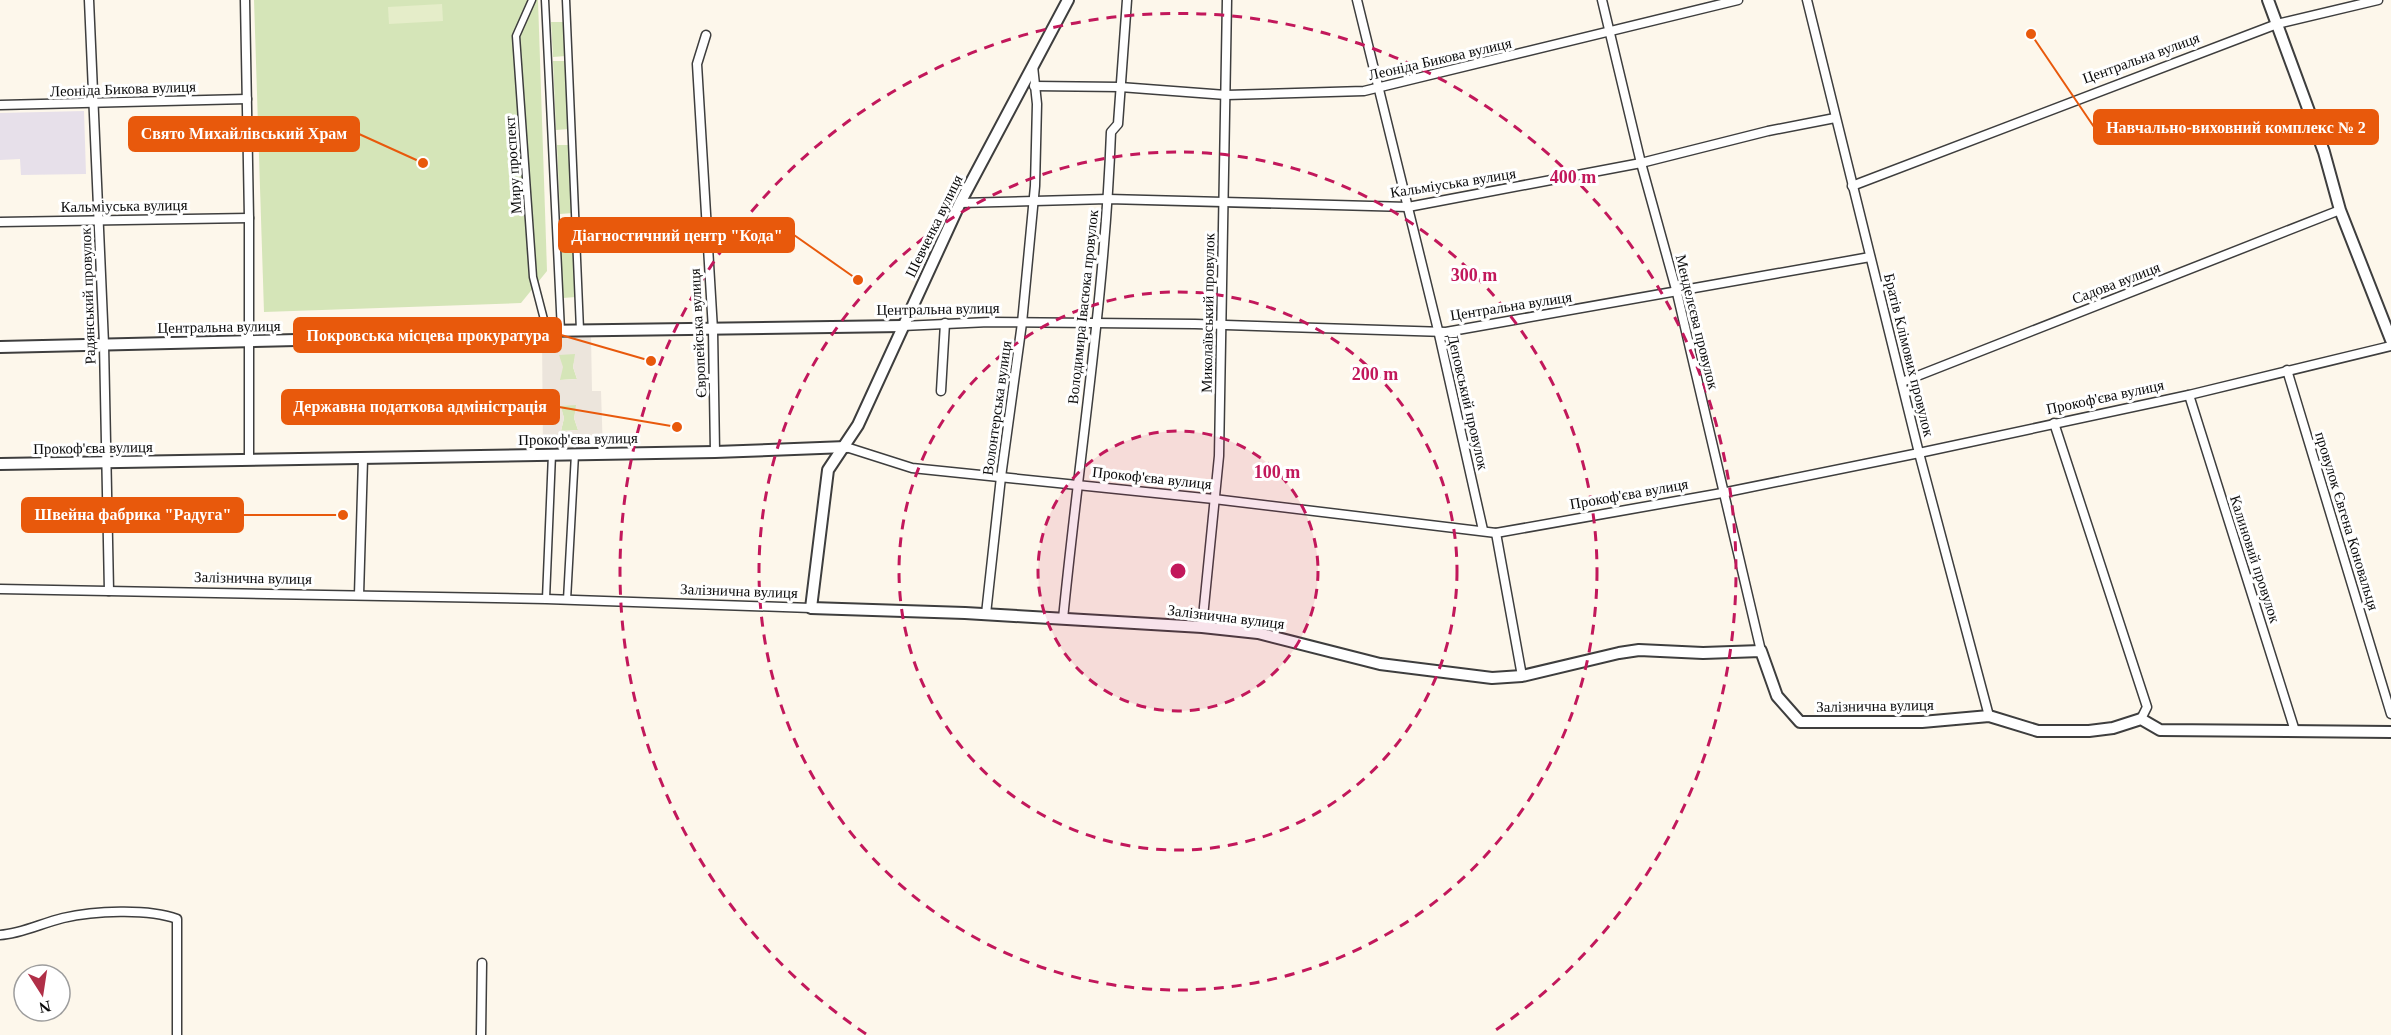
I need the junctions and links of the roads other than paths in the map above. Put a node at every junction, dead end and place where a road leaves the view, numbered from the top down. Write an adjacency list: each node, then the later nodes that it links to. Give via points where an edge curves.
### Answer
1 (89, 0): 24 (street, Радянський провулок)
2 (245, 0): 23 (street)
3 (532, 0): 48 (street, Миру проспект, via 516,36 533,277)
4 (545, 0): 49 (street)
5 (566, 0): 45 (street)
6 (1068, 0): 18 (street, Шевченка вулиця)
7 (1127, 0): 20 (street, Володимира Івасюка провулок)
8 (1227, 0): 22 (street, Миколаївський провулок)
9 (1357, 0): 21 (street, Деповський провулок)
10 (1602, 0): 16 (street, Менделєєва провулок)
11 (1738, 0): 16 (street, Леоніда Бикова вулиця)
12 (1807, 0): 26 (street, Братів Клімових провулок)
13 (2268, 0): 15 (street)
14 (2378, 0): 15 (street, Центральна вулиця)
15 (2277, 24): 28 (street, Центральна вулиця); 34 (street, via 2324,152)
16 (1611, 31): 21 (street, Леоніда Бикова вулиця); 27 (street, Менделєєва провулок)
17 (706, 35): 46 (street, Європейська вулиця, via 697,73)
18 (1033, 63): 19 (street, Волонтерська вулиця); 32 (street, Шевченка вулиця)
19 (1034, 86): 20 (street, Леоніда Бикова вулиця); 31 (street, Волонтерська вулиця)
20 (1120, 87): 22 (street, Леоніда Бикова вулиця); 29 (street, Володимира Івасюка провулок, via 1118,124 1111,132)
21 (1380, 89): 22 (street, Леоніда Бикова вулиця); 33 (street, Деповський провулок)
22 (1226, 95): 30 (street, Миколаївський провулок)
23 (247, 99): 24 (street, Леоніда Бикова вулиця); 35 (street)
24 (93, 103): 25 (street, Леоніда Бикова вулиця); 36 (street, Радянський провулок)
25 (0, 105)
26 (1835, 118): 27 (street, Кальміуська вулиця); 28 (street, Братів Клімових провулок)
27 (1641, 163): 33 (street, Кальміуська вулиця); 39 (street, Менделєєва провулок)
28 (1852, 186): 38 (street, Братів Клімових провулок)
29 (1108, 199): 30 (street, Кальміуська вулиця); 31 (street, Кальміуська вулиця); 42 (street, Володимира Івасюка провулок)
30 (1225, 201): 33 (street, Кальміуська вулиця); 43 (street, Миколаївський провулок)
31 (1034, 202): 32 (street, Кальміуська вулиця); 41 (street, Волонтерська вулиця)
32 (960, 204): 44 (street, Шевченка вулиця)
33 (1408, 207): 47 (street, Деповський провулок)
34 (2340, 210): 50 (street); 56 (street, Садова вулиця)
35 (249, 218): 36 (street, Кальміуська вулиця); 51 (street)
36 (99, 220): 37 (street, Кальміуська вулиця); 52 (street, Радянський провулок)
37 (0, 222)
38 (1870, 257): 39 (street, Центральна вулиця); 56 (street, Братів Клімових провулок)
39 (1677, 293): 47 (street, Центральна вулиця, via 1446,332); 71 (street, Менделєєва провулок)
40 (945, 323): 41 (street, Центральна вулиця); 44 (street, Центральна вулиця); 57 (street)
41 (1022, 323): 42 (street, Центральна вулиця); 69 (street, Волонтерська вулиця)
42 (1097, 324): 43 (street, Центральна вулиця); 70 (street, Володимира Івасюка провулок)
43 (1220, 325): 47 (street, Центральна вулиця); 72 (street, Миколаївський провулок, via 1219,456)
44 (903, 326): 46 (street, Центральна вулиця); 60 (street, Шевченка вулиця)
45 (580, 330): 46 (street, Центральна вулиця); 49 (street, Центральна вулиця)
46 (713, 330): 61 (street, Європейська вулиця)
47 (1438, 330): 73 (street, Деповський провулок)
48 (547, 331): 49 (street, Центральна вулиця); 51 (street, Центральна вулиця)
49 (561, 331)
50 (2391, 340)
51 (248, 341): 52 (street, Центральна вулиця); 66 (street)
52 (104, 344): 54 (street, Центральна вулиця); 67 (street, Радянський провулок)
53 (2391, 346): 55 (street, Прокоф'єва вулиця)
54 (0, 347)
55 (2288, 370): 58 (street, Прокоф'єва вулиця); 86 (street, провулок Євгена Коновальця)
56 (1902, 382): 62 (street, Братів Клімових провулок)
57 (941, 391)
58 (2189, 395): 59 (street, Прокоф'єва вулиця); 89 (street, Калиновий провулок)
59 (2054, 423): 62 (street, Прокоф'єва вулиця); 88 (street, via 2147,707)
60 (846, 447): 61 (street, Прокоф'єва вулиця); 69 (street, Прокоф'єва вулиця, via 912,468); 80 (street, Шевченка вулиця, via 828,471 825,484)
61 (715, 452): 64 (street, Прокоф'єва вулиця)
62 (1919, 453): 71 (street, Прокоф'єва вулиця); 87 (street, Братів Клімових провулок)
63 (552, 454): 64 (street, Прокоф'єва вулиця); 65 (street, Прокоф'єва вулиця); 78 (street)
64 (575, 454): 79 (street)
65 (363, 459): 66 (street, Прокоф'єва вулиця); 77 (street)
66 (249, 460): 67 (street, Прокоф'єва вулиця)
67 (107, 463): 68 (street, Прокоф'єва вулиця); 76 (street, Радянський провулок)
68 (0, 464)
69 (1000, 477): 70 (street, Прокоф'єва вулиця); 81 (street, Волонтерська вулиця)
70 (1076, 485): 72 (street, Прокоф'єва вулиця); 82 (street, Володимира Івасюка провулок)
71 (1722, 493): 74 (street, Прокоф'єва вулиця); 84 (street, Менделєєва провулок)
72 (1214, 499): 73 (street, Прокоф'єва вулиця); 83 (street, Миколаївський провулок)
73 (1483, 530): 74 (street, Прокоф'єва вулиця)
74 (1496, 533): 85 (street)
75 (0, 589): 76 (street, Залізнична вулиця)
76 (109, 591): 77 (street, Залізнична вулиця)
77 (359, 595): 78 (street, Залізнична вулиця)
78 (546, 599): 79 (street, Залізнична вулиця)
79 (567, 600): 80 (street, Залізнична вулиця)
80 (811, 608): 81 (street, Залізнична вулиця)
81 (986, 614): 82 (street, Залізнична вулиця)
82 (1063, 619): 83 (street, Залізнична вулиця)
83 (1202, 627): 85 (street, Залізнична вулиця, via 1257,633 1380,664 1492,678)
84 (1761, 651): 85 (street, Залізнична вулиця, via 1629,651); 87 (street, Залізнична вулиця, via 1777,696 1800,722 1922,722)
85 (1522, 676)
86 (2391, 714)
87 (1989, 716): 88 (street, Залізнична вулиця, via 2038,731 2089,731)
88 (2141, 719): 89 (street, via 2160,730)
89 (2295, 731): 90 (street)
90 (2391, 732)
91 (0, 934): 93 (street, via 64,918 141,912 177,919)
92 (482, 963): 94 (street)
93 (177, 1035)
94 (481, 1035)

